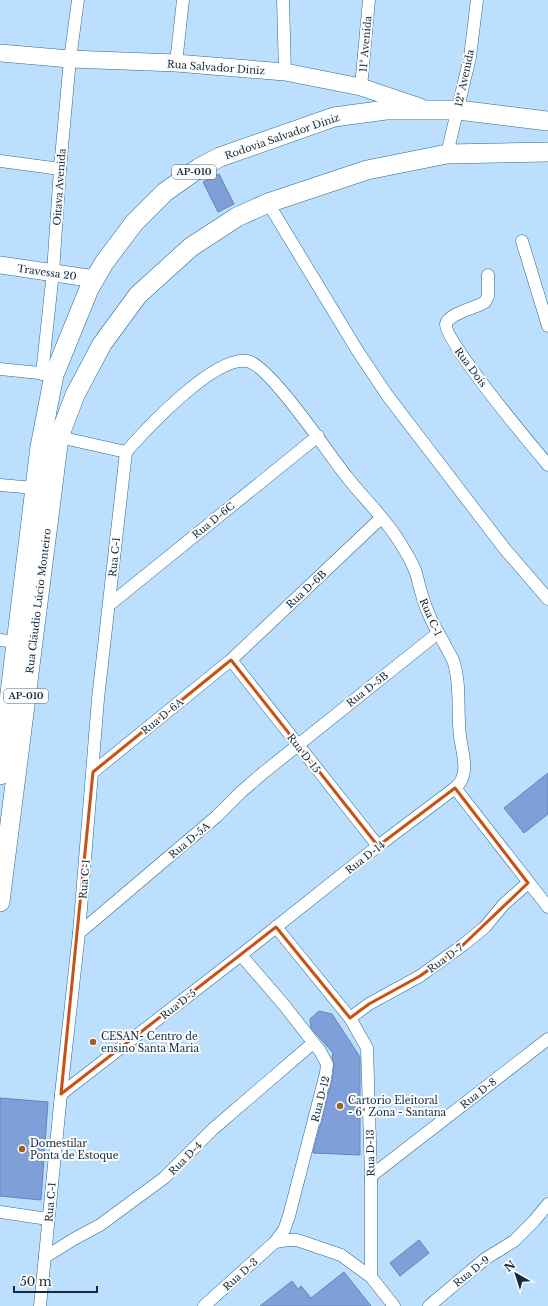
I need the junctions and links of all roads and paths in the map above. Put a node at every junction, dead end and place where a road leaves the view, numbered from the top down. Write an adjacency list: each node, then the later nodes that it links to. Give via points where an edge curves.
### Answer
1 (78, 0): 7 (street, Oitava Avenida)
2 (183, 0): 8 (street)
3 (283, 0): 9 (street)
4 (369, 0): 10 (street, 11ª Avenida)
5 (477, 0): 12 (street, 12ª Avenida, via 470,57)
6 (0, 53): 7 (street, Rua Salvador Diniz)
7 (70, 59): 8 (street, Rua Salvador Diniz); 17 (street, Oitava Avenida)
8 (176, 63): 9 (street, Rua Salvador Diniz)
9 (285, 72): 10 (street, Rua Salvador Diniz)
10 (361, 87): 11 (street, Rua Salvador Diniz)
11 (426, 109): 12 (main road, Rodovia Salvador Diniz / AP-010); 23 (main road, Rodovia Salvador Diniz / AP-010, via 386,110 334,117 220,157 176,184 144,212 119,241)
12 (458, 110): 13 (main road, Rodovia Salvador Diniz / AP-010); 15 (street, 12ª Avenida)
13 (548, 121)
14 (548, 152): 15 (main road, Rodovia Salvador Diniz / AP-010)
15 (447, 154): 18 (main road, Rodovia Salvador Diniz / AP-010, via 367,170)
16 (0, 161): 17 (street)
17 (60, 169): 21 (street, Oitava Avenida)
18 (268, 203): 27 (main road, Rodovia Salvador Diniz / AP-010, via 237,217 191,247 138,295 102,344); 34 (street, via 387,395 500,542)
19 (522, 241): 24 (street)
20 (0, 266): 21 (street, Travessa 20)
21 (53, 272): 23 (street, Travessa 20); 26 (street, Oitava Avenida)
22 (488, 275): 30 (street, Rua Dois, via 488,296 485,302 456,314 448,320 447,329 468,363)
23 (95, 279): 26 (main road, Rodovia Salvador Diniz / AP-010)
24 (548, 326)
25 (0, 369): 26 (street)
26 (48, 374): 27 (main road, Rodovia Salvador Diniz / AP-010)
27 (51, 435): 29 (street); 32 (main road, Rodovia Salvador Diniz / AP-010)
28 (318, 436): 29 (street, Rua C-1, via 264,372 251,362 240,361 220,367 204,377); 33 (street, Rua C-1); 35 (street, Rua D-6C)
29 (126, 452): 35 (street, Rua C-1)
30 (548, 465)
31 (0, 485): 32 (street)
32 (43, 489): 37 (main road, Rua Cláudio Lúcio Monteiro / AP-010)
33 (381, 518): 36 (street, Rua C-1, via 396,536 411,562 424,603); 38 (street, Rua D-6B)
34 (548, 599)
35 (109, 605): 40 (street, Rua C-1)
36 (438, 633): 39 (street, Rua D-5B); 42 (street, Rua C-1, via 452,658 456,674 464,772 461,782)
37 (16, 643): 41 (main road, Rua Cláudio Lúcio Monteiro / AP-010); 45 (main road, Rua Cláudio Lúcio Monteiro / AP-010)
38 (231, 660): 39 (street, Rua D-15); 40 (street, Rua D-6A)
39 (297, 745): 43 (street, Rua D-15); 48 (street, Rua D-5A)
40 (93, 772): 48 (street, Rua C-1)
41 (0, 775)
42 (455, 788): 43 (street, Rua D-14); 44 (street)
43 (378, 846): 47 (street, Rua D-14)
44 (528, 883): 46 (street); 50 (street, Rua D-7, via 464,945 420,976 368,1004)
45 (0, 902)
46 (548, 907)
47 (276, 927): 49 (street, Rua D-5); 50 (street, Rua D-13)
48 (79, 933): 53 (street, Rua C-1)
49 (241, 955): 52 (street, Rua D-12); 53 (street, Rua D-5)
50 (350, 1018): 54 (street, Rua D-13, via 366,1044 368,1056)
51 (548, 1039): 54 (street, Rua D-8)
52 (314, 1043): 58 (street, Rua D-12, via 326,1061 326,1073 289,1216 284,1230); 59 (street, Rua D-4, via 213,1130 164,1178 100,1225)
53 (61, 1094): 57 (street, Rua C-1)
54 (371, 1176): 60 (street, Rua D-13)
55 (548, 1204): 64 (street, Rua D-9, via 514,1241 485,1259)
56 (0, 1212): 57 (street)
57 (48, 1219): 59 (street, Rua C-1)
58 (275, 1242): 60 (street, via 297,1240 341,1255); 62 (street, Rua D-3)
59 (45, 1257): 61 (street, Rua C-1)
60 (371, 1277): 63 (street)
61 (40, 1306)
62 (204, 1306)
63 (394, 1306)
64 (429, 1306)

